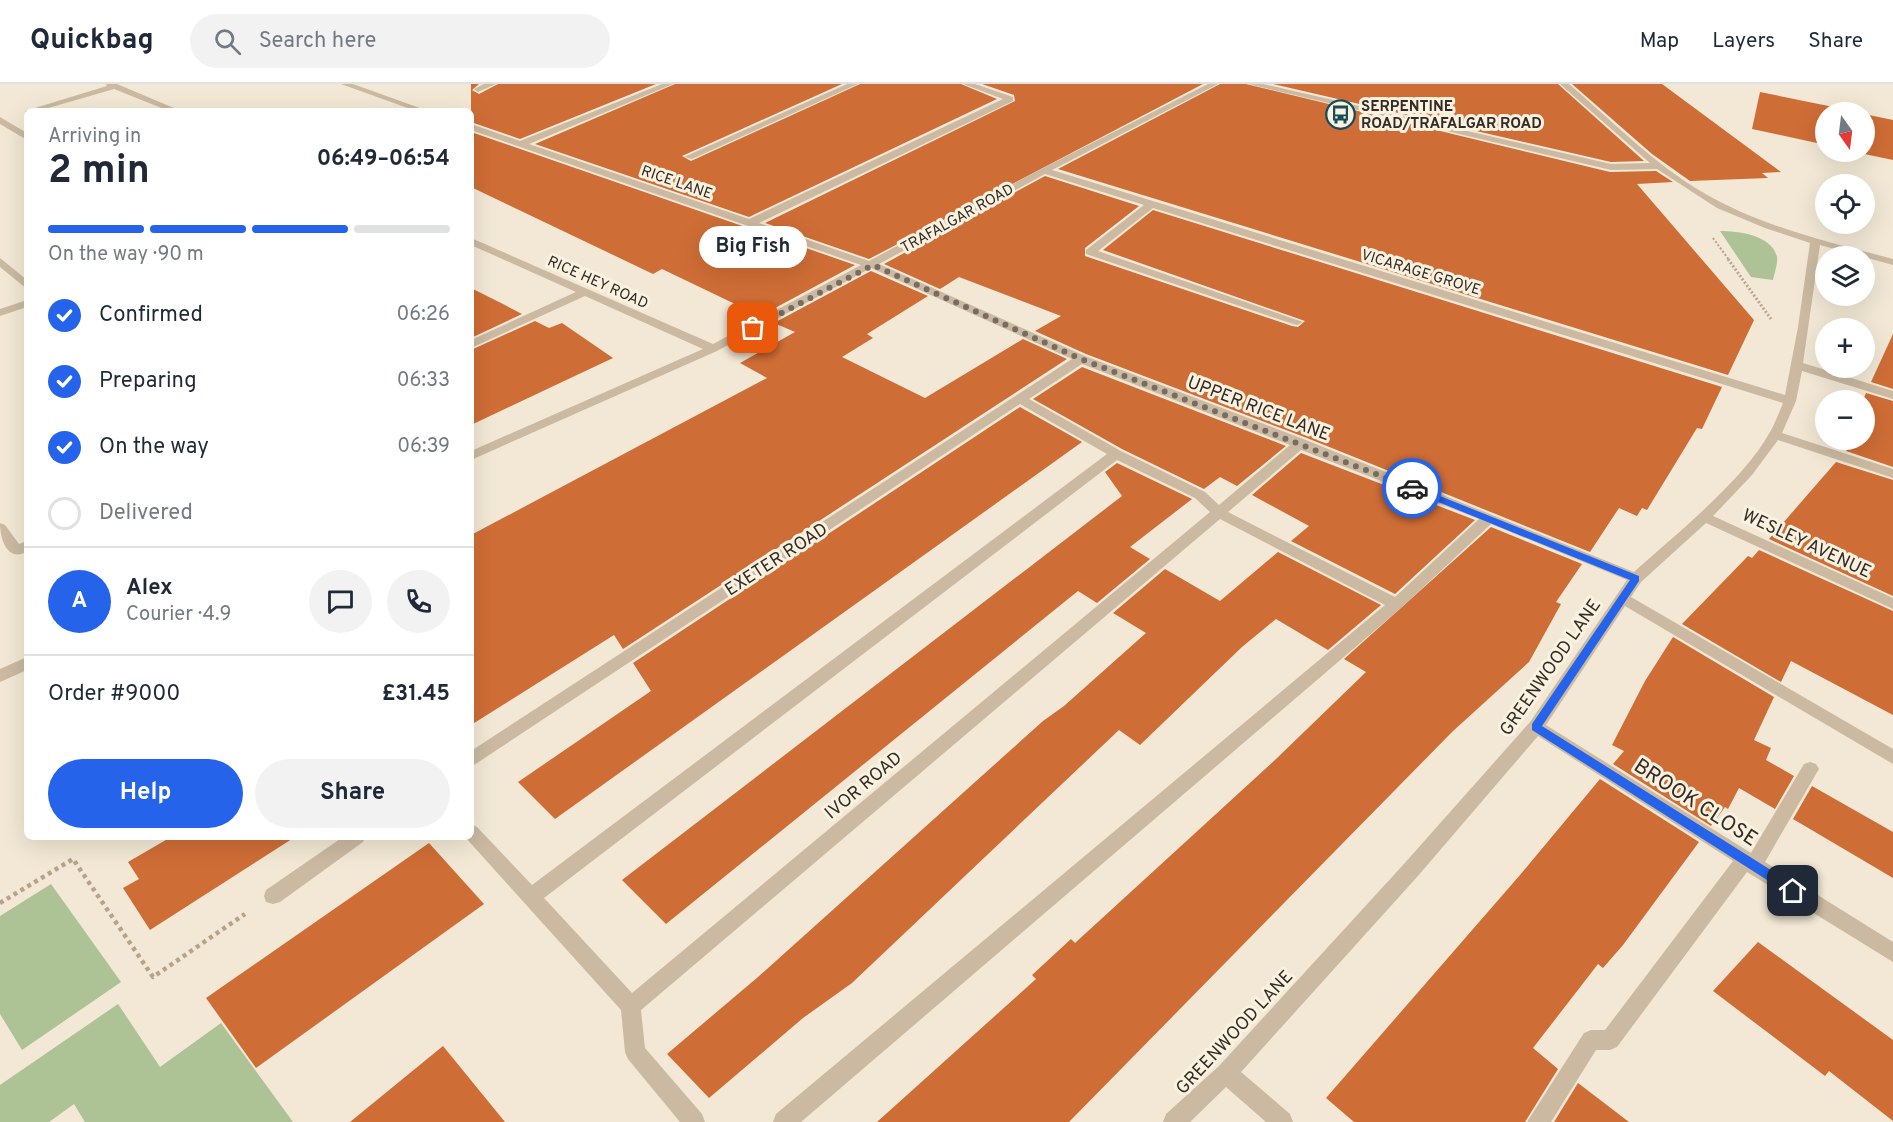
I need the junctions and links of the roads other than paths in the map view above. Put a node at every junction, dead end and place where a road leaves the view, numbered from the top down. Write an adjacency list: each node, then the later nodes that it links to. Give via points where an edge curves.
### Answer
1 (345, 84): 13 (street)
2 (492, 84): 10 (street)
3 (669, 84): 17 (street)
4 (854, 84): 18 (street)
5 (967, 84): 22 (street, via 1010,99)
6 (1214, 84): 20 (street, TRAFALGAR ROAD)
7 (1252, 84): 19 (street, via 1611,167)
8 (1564, 84): 19 (street)
9 (113, 85): 11 (street); 12 (street)
10 (478, 89)
11 (40, 108)
12 (170, 108)
13 (415, 108)
14 (14, 116): 16 (street)
15 (474, 128): 17 (street, RICE LANE)
16 (24, 132)
17 (521, 144): 22 (street, RICE LANE)
18 (689, 157)
19 (1658, 166): 23 (street, via 1702,195)
20 (1044, 171): 21 (street, VICARAGE GROVE); 27 (street, TRAFALGAR ROAD)
21 (1152, 204): 32 (street, via 1090,252); 39 (street, VICARAGE GROVE)
22 (750, 223): 27 (street, RICE LANE)
23 (1815, 241): 26 (street); 36 (street, GREENWOOD LANE)
24 (474, 242): 29 (street, RICE HEY ROAD)
25 (0, 261): 28 (street)
26 (1893, 262)
27 (873, 265): 34 (street, TRAFALGAR ROAD); 35 (street, UPPER RICE LANE)
28 (24, 283)
29 (584, 292): 33 (street); 34 (street, RICE HEY ROAD)
30 (24, 304): 31 (street)
31 (0, 313)
32 (1297, 322)
33 (474, 343)
34 (713, 349): 43 (street, TRAFALGAR ROAD)
35 (1081, 359): 38 (street, EXETER ROAD); 41 (street, UPPER RICE LANE)
36 (1797, 361): 37 (street); 39 (street, GREENWOOD LANE)
37 (1893, 395)
38 (1020, 399): 42 (street); 58 (street, EXETER ROAD)
39 (1790, 401): 40 (street, GREENWOOD LANE)
40 (1775, 435): 44 (street); 46 (street, GREENWOOD LANE, via 1747,472)
41 (1301, 443): 45 (street, IVOR ROAD); 47 (street, UPPER RICE LANE)
42 (1116, 454): 45 (street, via 1200,495); 64 (street)
43 (474, 455)
44 (1893, 474)
45 (1218, 512): 52 (street); 66 (street, IVOR ROAD)
46 (1704, 517): 50 (street, GREENWOOD LANE); 53 (street, WESLEY AVENUE)
47 (1489, 518): 50 (street, UPPER RICE LANE); 52 (street)
48 (0, 528): 49 (street, via 17,551)
49 (24, 548)
50 (1636, 579): 51 (street, GREENWOOD LANE)
51 (1622, 598): 56 (street, GREENWOOD LANE); 57 (street)
52 (1396, 604): 69 (street)
53 (1893, 604)
54 (24, 664): 55 (street)
55 (0, 676)
56 (1536, 727): 62 (street, BROOK CLOSE); 67 (street, GREENWOOD LANE)
57 (1893, 757)
58 (474, 758)
59 (1809, 769): 62 (street)
60 (474, 835): 64 (street)
61 (353, 840): 63 (street)
62 (1749, 863): 65 (street, BROOK CLOSE); 72 (street, via 1610,1040 1591,1040)
63 (273, 896)
64 (531, 897): 66 (street)
65 (1893, 953)
66 (631, 1006): 68 (street, via 635,1052)
67 (1226, 1072): 70 (street, GREENWOOD LANE); 71 (street)
68 (694, 1122)
69 (784, 1122)
70 (1174, 1122)
71 (1282, 1122)
72 (1538, 1122)

